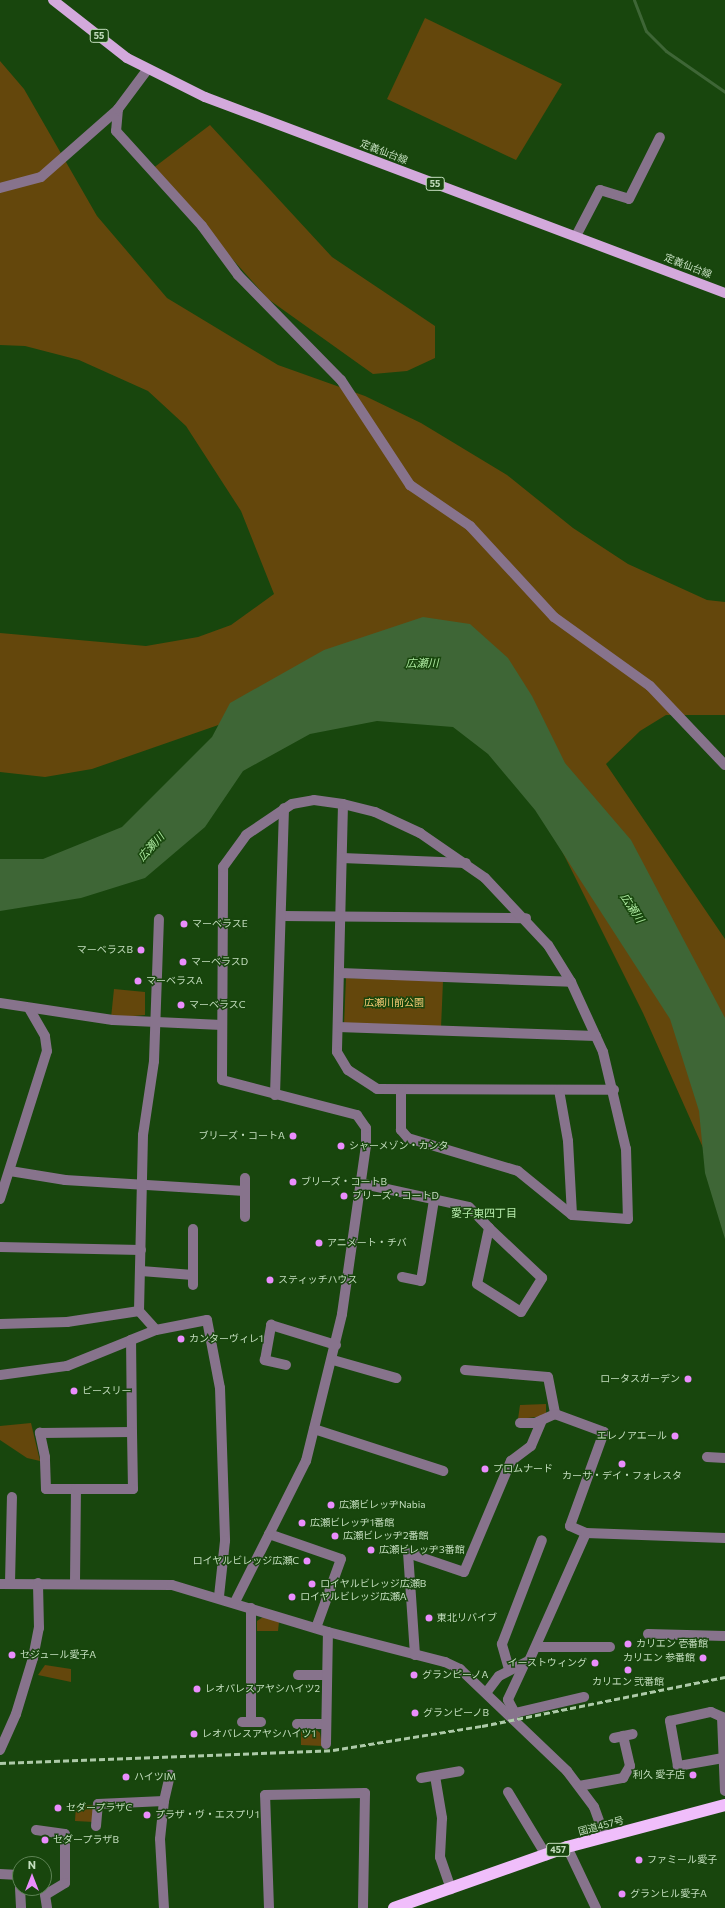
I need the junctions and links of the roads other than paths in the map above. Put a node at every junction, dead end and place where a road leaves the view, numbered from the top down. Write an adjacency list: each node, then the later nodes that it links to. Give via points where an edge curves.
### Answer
1 (53, 0): 2 (main road, 定義仙台線 / 55)
2 (146, 70): 3 (street); 6 (main road, 定義仙台線 / 55, via 205,97)
3 (118, 109): 5 (street, via 41,177); 8 (street, via 116,131 202,226 253,291 341,380 410,485 470,526 554,617 650,686)
4 (660, 137): 6 (street, via 629,199 600,190)
5 (0, 188)
6 (576, 236): 7 (main road, 定義仙台線 / 55)
7 (725, 293)
8 (725, 764)
9 (343, 804): 10 (street, via 314,800); 11 (street); 12 (street, via 375,812 414,830)
10 (284, 808): 13 (street); 22 (street, via 246,836 223,866)
11 (342, 858): 12 (street); 14 (street)
12 (466, 863): 15 (street)
13 (282, 916): 14 (street); 28 (street)
14 (342, 916): 15 (street); 17 (street)
15 (526, 918): 18 (street)
16 (159, 919): 21 (street)
17 (340, 973): 18 (street); 23 (street)
18 (571, 982): 24 (street)
19 (0, 1003): 20 (street)
20 (29, 1008): 21 (street); 29 (street, via 45,1036 47,1051)
21 (155, 1023): 22 (street); 31 (street, via 154,1061 143,1135)
22 (222, 1025): 28 (street, via 222,1080)
23 (338, 1027): 24 (street); 25 (street, via 337,1052 348,1070 377,1089)
24 (596, 1036): 27 (street)
25 (401, 1090): 26 (street); 36 (street, via 401,1130 408,1138 518,1171)
26 (559, 1090): 27 (street); 36 (street, via 568,1141)
27 (614, 1090): 36 (street, via 626,1149 628,1219)
28 (276, 1095): 32 (street, via 357,1115 366,1128)
29 (10, 1170): 31 (street, via 65,1180); 34 (street)
30 (245, 1178): 33 (street)
31 (140, 1182): 33 (street); 41 (street)
32 (364, 1184): 35 (street); 48 (street)
33 (245, 1191): 37 (street)
34 (0, 1199)
35 (434, 1200): 38 (street, via 469,1207); 43 (street, via 421,1281)
36 (572, 1215)
37 (245, 1217)
38 (489, 1228): 38 (street, via 477,1284 521,1312 542,1278)
39 (193, 1229): 42 (street, via 193,1280)
40 (0, 1247): 41 (street)
41 (141, 1250): 42 (street)
42 (141, 1271): 44 (street)
43 (402, 1277)
44 (139, 1311): 45 (street, via 67,1322); 46 (street)
45 (0, 1324)
46 (156, 1330): 47 (street); 71 (street, via 207,1320 220,1388 225,1541)
47 (131, 1340): 52 (street, via 67,1366); 58 (street)
48 (336, 1345): 49 (street); 50 (street, via 272,1325 265,1360)
49 (333, 1360): 53 (street); 57 (street)
50 (286, 1365)
51 (465, 1370): 54 (street, via 548,1377)
52 (0, 1375)
53 (396, 1378)
54 (554, 1414): 55 (street); 64 (street, via 604,1432 570,1526)
55 (542, 1420): 56 (street); 80 (street, via 531,1446 510,1461 464,1572 408,1553)
56 (520, 1422)
57 (314, 1429): 61 (street); 65 (street, via 306,1461)
58 (132, 1432): 62 (street, via 133,1489); 62 (street, via 40,1433 45,1457 46,1489)
59 (707, 1457): 60 (street)
60 (725, 1458)
61 (443, 1471)
62 (76, 1489): 68 (street)
63 (12, 1497): 70 (street)
64 (586, 1533): 66 (street); 78 (street)
65 (269, 1534): 72 (street); 74 (street, via 341,1559)
66 (725, 1538)
67 (542, 1540): 82 (street, via 502,1644)
68 (75, 1582): 69 (street); 71 (street, via 172,1584)
69 (38, 1583): 70 (street); 93 (street, via 39,1628 33,1658 16,1714)
70 (5, 1584)
71 (219, 1596): 72 (street)
72 (235, 1602): 73 (street)
73 (251, 1608): 74 (street); 87 (street)
74 (316, 1628): 75 (street)
75 (328, 1632): 80 (street); 84 (street)
76 (648, 1634): 77 (street)
77 (725, 1636)
78 (536, 1647): 79 (street); 81 (street)
79 (610, 1648)
80 (415, 1655): 85 (street, via 460,1670)
81 (524, 1665): 82 (street); 86 (street, via 508,1700 515,1712)
82 (509, 1669): 85 (street)
83 (298, 1675): 84 (street)
84 (327, 1675): 89 (street)
85 (486, 1693): 99 (street, via 544,1746)
86 (584, 1697)
87 (252, 1722)
88 (297, 1724): 89 (street)
89 (326, 1724): 92 (street)
90 (724, 1734): 94 (street); 94 (street, via 722,1717 711,1712 670,1721 678,1766)
91 (623, 1736): 99 (street, via 630,1766 623,1778)
92 (326, 1744)
93 (0, 1750)
94 (724, 1758): 100 (street)
95 (459, 1771): 97 (street)
96 (170, 1775): 102 (street)
97 (435, 1776): 98 (street); 111 (street, via 442,1818 440,1857)
98 (421, 1778)
99 (579, 1786): 106 (street, via 594,1807)
100 (725, 1791)
101 (508, 1792): 108 (street)
102 (164, 1801): 104 (street, via 98,1804); 115 (street, via 160,1839)
103 (725, 1805): 106 (highway, 国道457号 / 457)
104 (96, 1826)
105 (36, 1830): 114 (street, via 65,1834 65,1884 45,1895)
106 (605, 1837): 107 (highway, 国道457号 / 457)
107 (567, 1847): 108 (highway, 国道457号 / 457); 119 (street)
108 (546, 1855): 111 (highway, 国道457号 / 457)
109 (0, 1874): 110 (street)
110 (12, 1875)
111 (451, 1889): 118 (highway, 国道457号 / 457)
112 (20, 1896): 113 (street)
113 (21, 1908)
114 (47, 1908)
115 (164, 1908)
116 (269, 1908): 117 (street, via 265,1795 365,1793)
117 (363, 1908)
118 (394, 1908)
119 (596, 1908)

